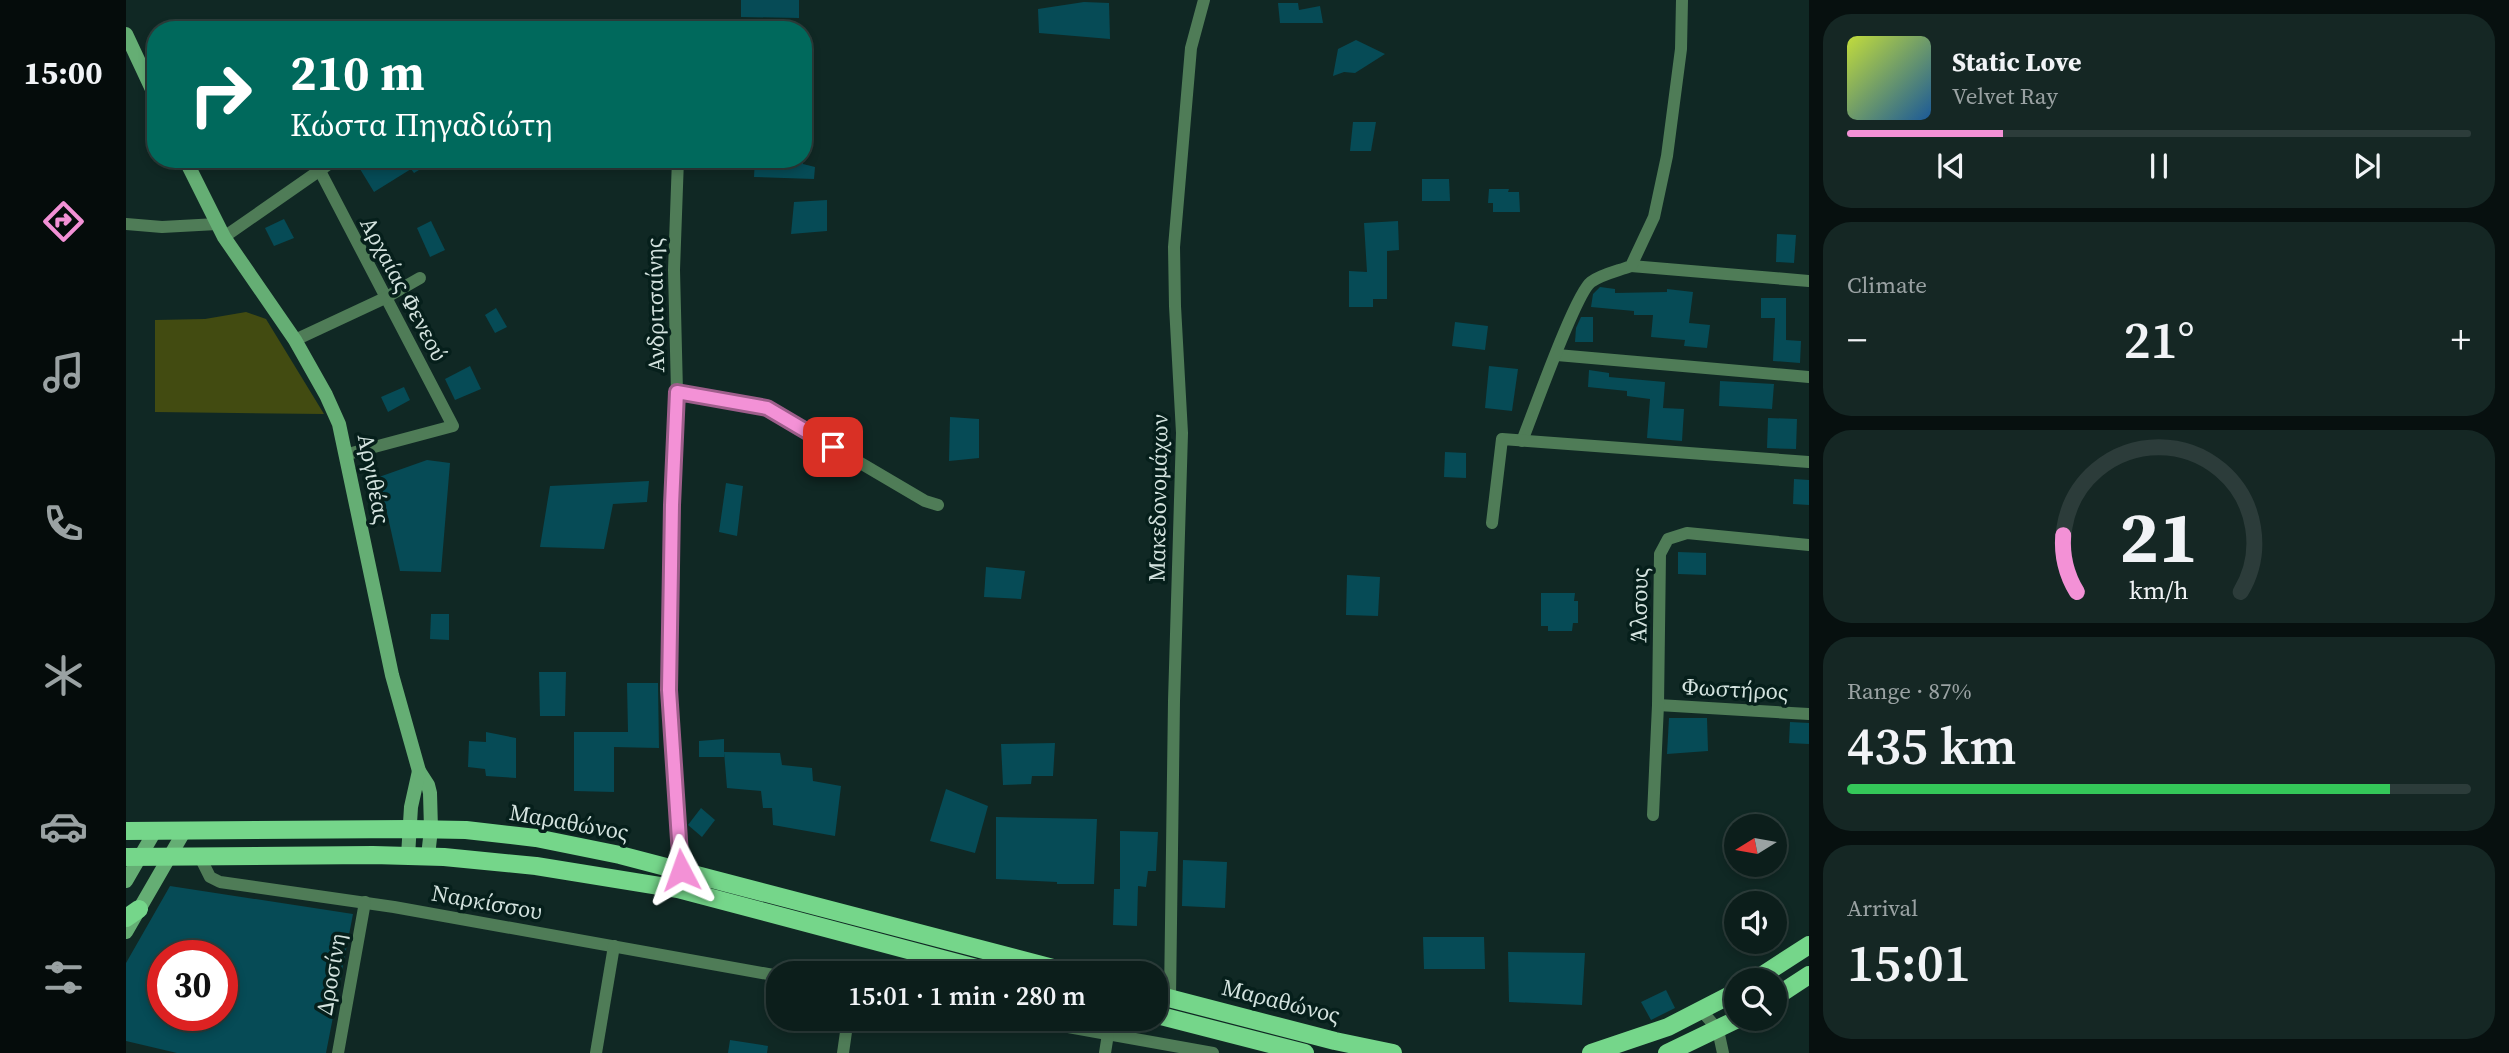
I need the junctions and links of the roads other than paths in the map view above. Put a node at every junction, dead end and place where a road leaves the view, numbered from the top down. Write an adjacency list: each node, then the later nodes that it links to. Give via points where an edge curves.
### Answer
1 (1204, 0): 48 (street, Μακεδονομάχων, via 1191,48 1174,247 1182,433)
2 (1682, 0): 11 (street, via 1681,49 1667,156 1654,217)
3 (126, 34): 4 (street)
4 (147, 79)
5 (189, 168): 10 (street, Αργιθέας)
6 (324, 168): 8 (street)
7 (678, 168): 18 (street, Ανδριτσαίνης)
8 (320, 171): 10 (street); 14 (street, Αρχαίας Φενεού)
9 (126, 224): 10 (street)
10 (220, 230): 15 (street, Αργιθέας)
11 (1631, 266): 13 (street); 16 (street, via 1588,284)
12 (420, 278): 14 (street)
13 (1809, 281)
14 (385, 298): 15 (street); 20 (street, Αρχαίας Φενεού, via 453,426)
15 (295, 340): 20 (street, Αργιθέας, via 331,404)
16 (1557, 355): 17 (street); 19 (street)
17 (1809, 377)
18 (677, 392): 22 (street, via 767,408); 39 (street, Ανδριτσαίνης, via 669,690)
19 (1522, 440): 21 (street); 23 (street, via 1502,439)
20 (348, 454): 27 (street, Αργιθέας, via 389,662)
21 (1809, 462)
22 (938, 505)
23 (1492, 523)
24 (1809, 545): 25 (street, Άλσους, via 1687,533 1668,539 1660,554)
25 (1658, 705): 26 (street, Φωστήρος); 28 (street, Άλσους)
26 (1809, 714)
27 (419, 771): 29 (street); 30 (street, Αργιθέας, via 430,793)
28 (1653, 815)
29 (410, 829): 30 (main road, Μαραθώνος); 31 (main road, Μαραθώνος); 34 (street)
30 (431, 829): 35 (street, Αργιθέας); 39 (main road, Μαραθώνος, via 579,845)
31 (185, 830): 33 (main road, Μαραθώνος); 37 (street)
32 (126, 831): 33 (main road, Μαραθώνος)
33 (155, 831): 36 (street)
34 (408, 856): 35 (main road, Μαραθώνος); 38 (main road, Μαραθώνος)
35 (428, 856): 46 (main road, Μαραθώνος, via 536,866 678,889)
36 (133, 857): 37 (main road, Μαραθώνος); 40 (street)
37 (169, 857): 38 (main road, Μαραθώνος); 42 (street)
38 (201, 858): 41 (street, Ναρκίσσου, via 210,877 220,882)
39 (681, 870): 47 (main road, Μαραθώνος)
40 (126, 881)
41 (365, 902): 45 (street, Ναρκίσσου); 62 (street, Δροσίνη)
42 (133, 913): 43 (street)
43 (126, 932)
44 (1809, 945): 49 (main road)
45 (614, 946): 50 (street, Ναρκίσσου); 63 (street)
46 (950, 961)
47 (1026, 961)
48 (1164, 961)
49 (1774, 968)
50 (766, 974)
51 (1809, 975): 52 (main road)
52 (1787, 989)
53 (1168, 998): 68 (main road, Μαραθώνος)
54 (1724, 999): 55 (main road)
55 (1702, 1011): 58 (street); 69 (main road)
56 (1168, 1018): 67 (main road, Μαραθώνος)
57 (1724, 1027): 58 (main road)
58 (1718, 1030): 70 (main road); 71 (street)
59 (846, 1031): 64 (street)
60 (1091, 1031): 61 (street)
61 (1108, 1034): 65 (street); 66 (street)
62 (338, 1053)
63 (596, 1053)
64 (843, 1053)
65 (1105, 1053)
66 (1213, 1053)
67 (1305, 1053)
68 (1393, 1053)
69 (1591, 1053)
70 (1667, 1053)
71 (1723, 1053)

